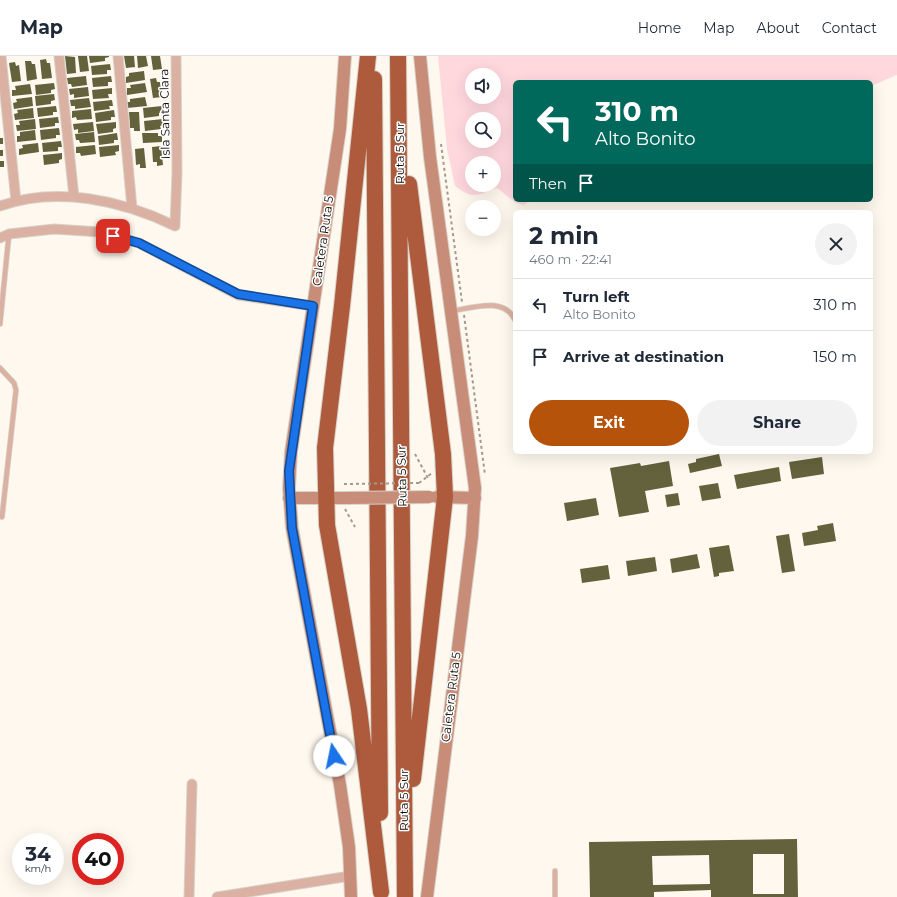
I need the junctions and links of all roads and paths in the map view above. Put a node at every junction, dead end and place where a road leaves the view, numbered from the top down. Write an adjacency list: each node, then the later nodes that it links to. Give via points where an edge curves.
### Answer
1 (1, 56): 13 (street)
2 (59, 56): 12 (street)
3 (118, 56): 15 (street)
4 (176, 56): 15 (street, Isla Santa Clara, via 175,226)
5 (345, 56): 17 (street, Caletera Ruta 5, via 340,129)
6 (368, 56): 29 (highway, via 325,448)
7 (374, 56): 38 (highway, Ruta 5 Sur)
8 (398, 56): 10 (highway, Ruta 5 Sur)
9 (420, 56): 18 (street, Caletera Ruta 5, via 427,126)
10 (400, 105): 27 (highway, via 443,454); 35 (highway, Ruta 5 Sur)
11 (440, 138): 18 (path)
12 (74, 197): 13 (street, via 51,196); 15 (street, via 102,200)
13 (16, 201): 14 (street)
14 (0, 206)
15 (132, 208)
16 (4, 236): 17 (street, via 54,229 100,232 139,243 238,294); 20 (lane)
17 (313, 306): 28 (street, Caletera Ruta 5, via 291,452)
18 (458, 310): 19 (lane, via 497,305 508,310); 24 (path); 30 (street, Caletera Ruta 5, via 475,475)
19 (513, 317)
20 (0, 324)
21 (0, 368): 32 (lane, via 14,383 16,390)
22 (424, 471): 23 (path)
23 (428, 478)
24 (485, 480)
25 (419, 483): 26 (path, bridge)
26 (344, 484)
27 (437, 497): 30 (street); 31 (street, bridge); 35 (highway)
28 (289, 498): 29 (street); 37 (street, Caletera Ruta 5, via 292,528 340,785 349,847)
29 (325, 498): 31 (street); 38 (highway, via 359,709)
30 (475, 498): 43 (street, Caletera Ruta 5)
31 (345, 504): 33 (path)
32 (2, 517)
33 (355, 527)
34 (192, 784): 39 (street)
35 (405, 847): 42 (highway, Ruta 5 Sur)
36 (554, 871): 44 (lane)
37 (350, 876): 40 (street); 41 (street, Caletera Ruta 5)
38 (381, 894)
39 (189, 897)
40 (217, 897)
41 (351, 897)
42 (405, 897)
43 (427, 897)
44 (555, 897)

